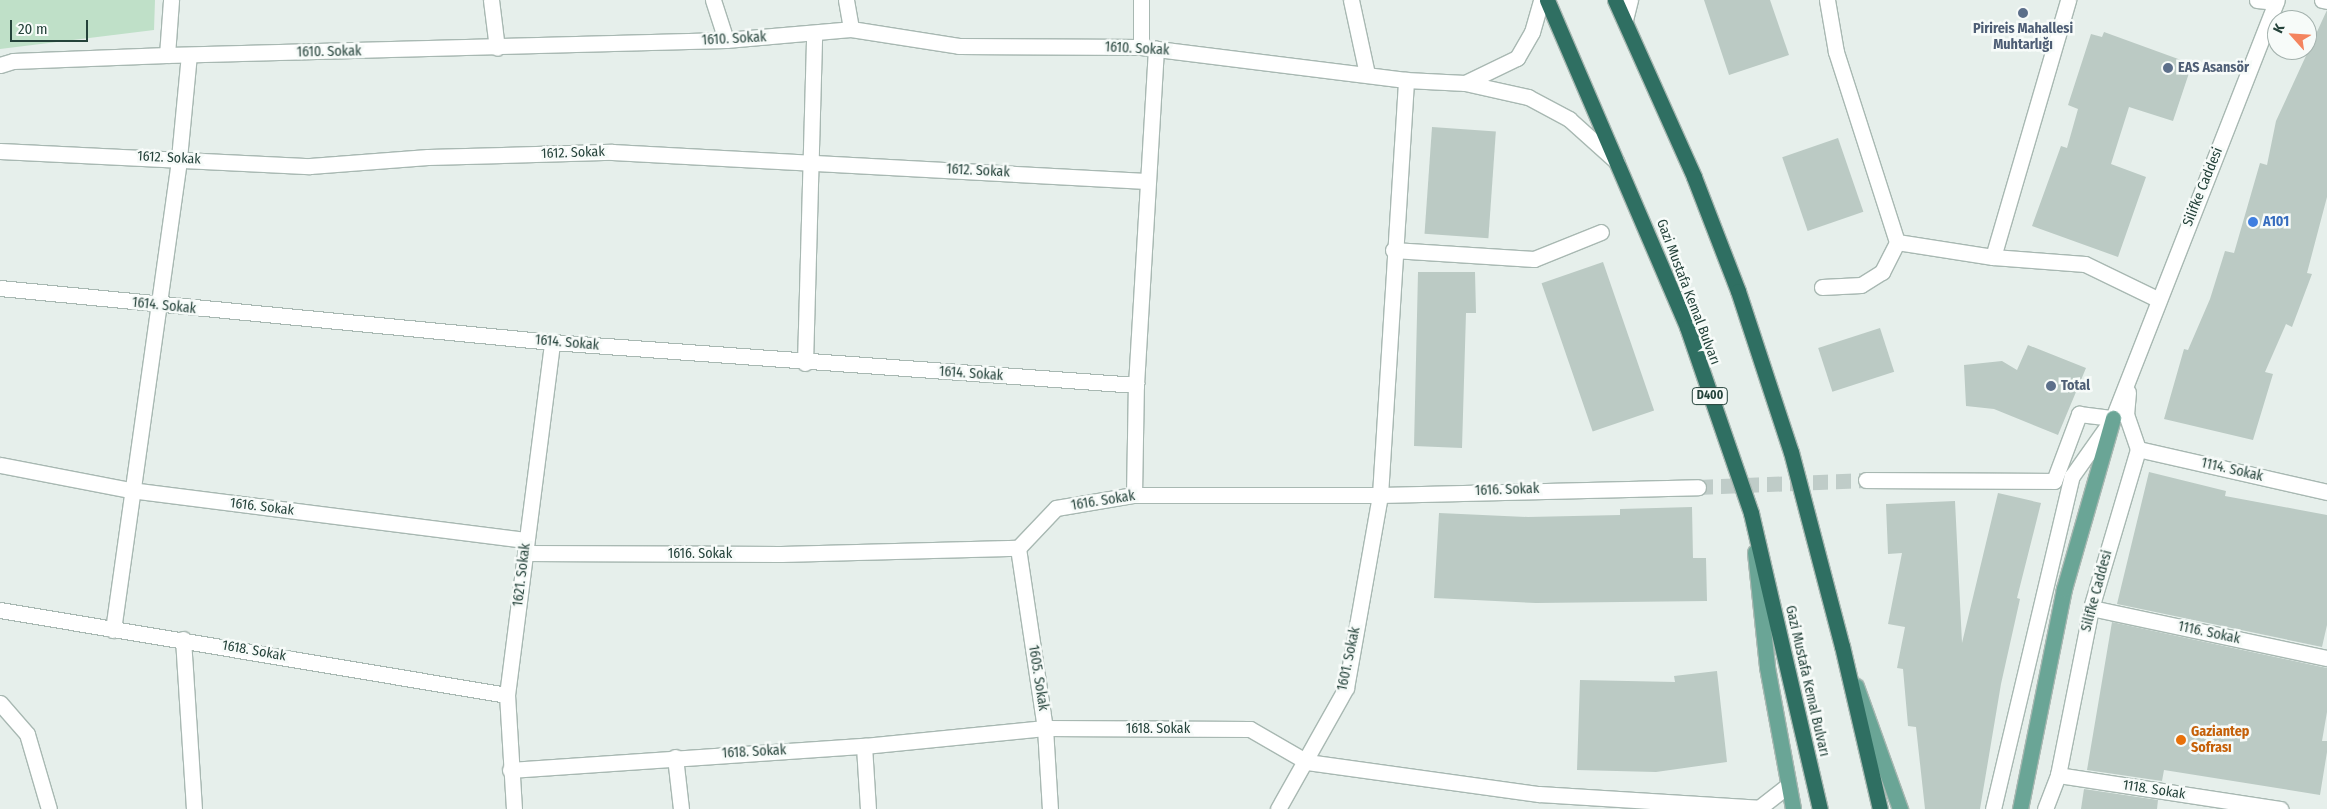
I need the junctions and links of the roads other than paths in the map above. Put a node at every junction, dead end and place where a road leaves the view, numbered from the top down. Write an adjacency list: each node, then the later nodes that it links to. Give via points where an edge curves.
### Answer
1 (170, 0): 23 (street)
2 (491, 0): 21 (street)
3 (712, 0): 20 (street)
4 (846, 0): 18 (street)
5 (1140, 0): 22 (street)
6 (1350, 0): 26 (street)
7 (1541, 0): 28 (street, via 1532,32 1517,58)
8 (1547, 0): 32 (highway, Gazi Mustafa Kemal Bulvarı / D400)
9 (1615, 0): 17 (highway)
10 (1630, 0): 17 (street)
11 (1827, 0): 35 (street, via 1836,52)
12 (2068, 0): 37 (street, via 2060,16)
13 (2257, 0): 15 (street)
14 (2322, 0): 16 (street)
15 (2277, 1): 40 (street, Silifke Caddesi)
16 (2327, 1)
17 (1625, 20): 62 (highway, via 1694,177 1738,291 1791,452)
18 (851, 29): 19 (street, 1610. Sokak); 22 (street, 1610. Sokak, via 959,46)
19 (814, 34): 20 (street, 1610. Sokak); 31 (street)
20 (726, 40): 21 (street, 1610. Sokak)
21 (498, 48): 24 (street, 1610. Sokak)
22 (1148, 48): 26 (street, 1610. Sokak); 33 (street)
23 (168, 55): 24 (street, 1610. Sokak); 25 (street, 1610. Sokak, via 14,61)
24 (189, 55): 30 (street)
25 (0, 65)
26 (1367, 74): 27 (street, 1610. Sokak)
27 (1406, 80): 28 (street, 1610. Sokak); 36 (street, 1601. Sokak)
28 (1465, 83): 32 (street, 1610. Sokak, via 1528,97 1569,119)
29 (0, 151): 30 (street, 1612. Sokak)
30 (179, 158): 31 (street, 1612. Sokak, via 310,166 428,157 612,152); 41 (street)
31 (813, 161): 33 (street, 1612. Sokak); 43 (street)
32 (1619, 164): 55 (highway, Gazi Mustafa Kemal Bulvarı / D400, via 1686,327)
33 (1146, 181): 45 (street)
34 (1601, 232): 36 (street, via 1534,259)
35 (1898, 242): 37 (street); 38 (street, via 1882,272 1861,285)
36 (1393, 250): 54 (street, 1601. Sokak)
37 (1993, 257): 40 (street, via 2085,264)
38 (1822, 287)
39 (0, 288): 41 (street, 1614. Sokak)
40 (2158, 300): 44 (street, Silifke Caddesi)
41 (156, 305): 42 (street, 1614. Sokak); 51 (street)
42 (552, 342): 43 (street, 1614. Sokak); 56 (street, 1621. Sokak)
43 (805, 363): 45 (street, 1614. Sokak)
44 (2130, 374): 46 (street, Silifke Caddesi); 47 (street, Silifke Caddesi, via 2126,416)
45 (1136, 385): 53 (street)
46 (2113, 418): 49 (street, via 2078,414 2054,480); 84 (street, Silifke Caddesi, via 2072,476); 85 (main road, via 2064,589)
47 (2138, 449): 52 (street, 1114. Sokak); 58 (street, Silifke Caddesi)
48 (0, 464): 51 (street, 1616. Sokak)
49 (1866, 480)
50 (1698, 487): 54 (street, 1616. Sokak)
51 (130, 490): 56 (street, 1616. Sokak); 60 (street)
52 (2327, 492)
53 (1134, 495): 54 (street, 1616. Sokak); 57 (street, 1616. Sokak, via 1056,508)
54 (1380, 495): 69 (street, 1601. Sokak, via 1346,688)
55 (1751, 513): 72 (main road, via 1767,667); 81 (highway, Gazi Mustafa Kemal Bulvarı / D400)
56 (526, 546): 57 (street, 1616. Sokak, via 781,554); 64 (street, 1621. Sokak)
57 (1018, 548): 66 (street, 1605. Sokak)
58 (2091, 608): 63 (street, 1116. Sokak); 71 (street, Silifke Caddesi)
59 (0, 610): 60 (street, 1618. Sokak)
60 (113, 630): 61 (street, 1618. Sokak)
61 (183, 639): 64 (street, 1618. Sokak); 74 (street)
62 (1842, 646): 82 (highway); 83 (main road)
63 (2327, 658)
64 (507, 695): 70 (street, 1621. Sokak)
65 (1, 705): 73 (street, via 27,734)
66 (1045, 728): 67 (street, 1618. Sokak); 69 (street, 1618. Sokak, via 1250,729); 78 (street, 1605. Sokak)
67 (864, 746): 68 (street, 1618. Sokak); 77 (street)
68 (675, 757): 70 (street, 1618. Sokak); 76 (street)
69 (1307, 762): 72 (street, 1618. Sokak, via 1539,794 1759,808); 79 (street, 1601. Sokak)
70 (510, 770): 75 (street, 1621. Sokak)
71 (2058, 775): 86 (street, Silifke Caddesi); 87 (street, 1118. Sokak)
72 (1788, 785): 80 (main road)
73 (49, 809)
74 (194, 809)
75 (514, 809)
76 (681, 809)
77 (868, 809)
78 (1050, 809)
79 (1278, 809)
80 (1793, 809)
81 (1820, 809)
82 (1880, 809)
83 (1900, 809)
84 (1993, 809)
85 (2020, 809)
86 (2045, 809)
87 (2280, 809)

